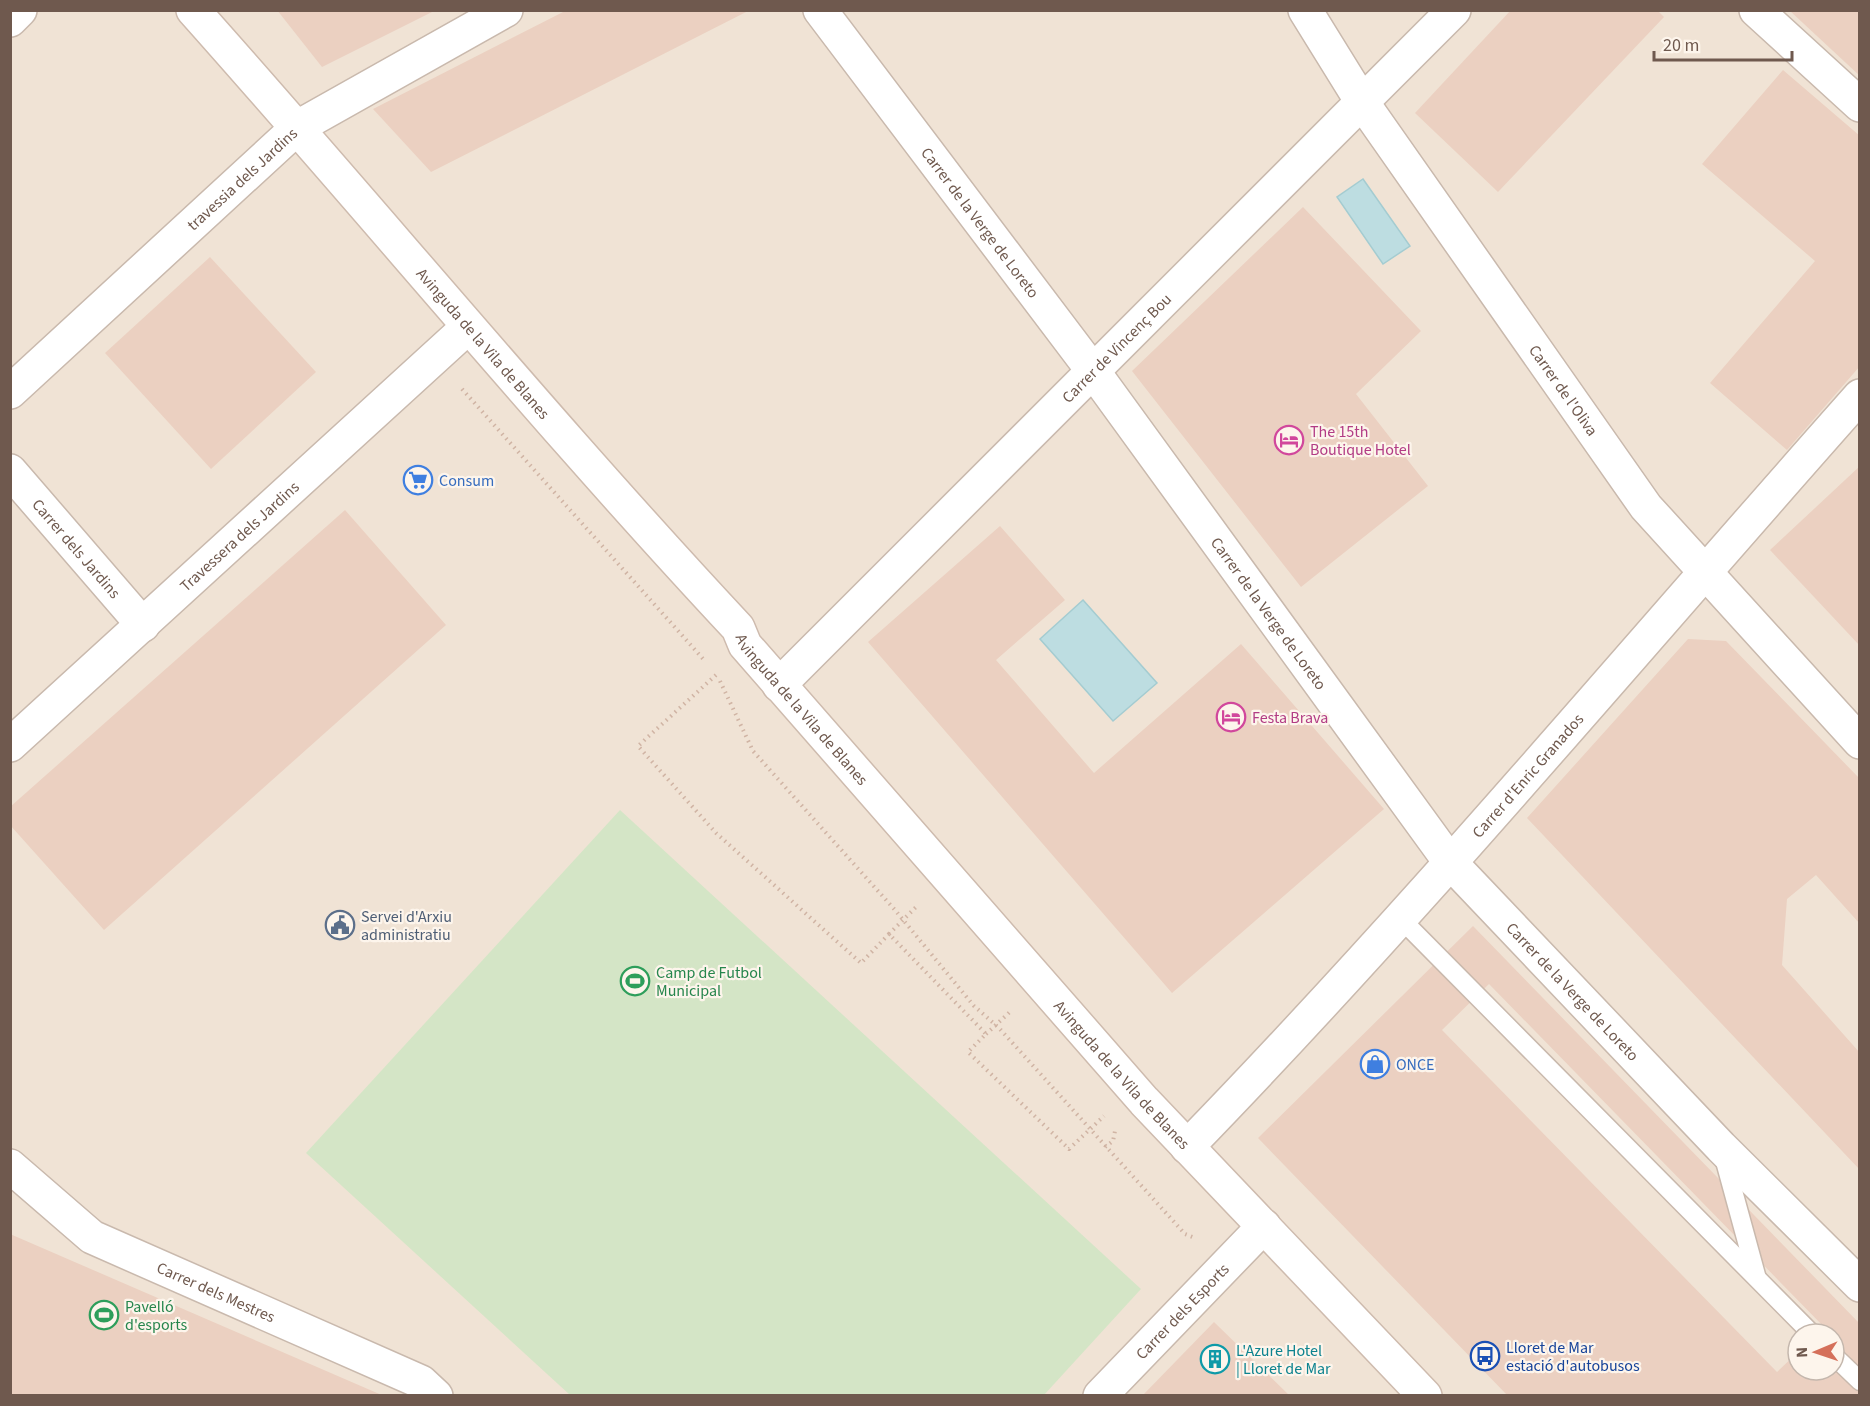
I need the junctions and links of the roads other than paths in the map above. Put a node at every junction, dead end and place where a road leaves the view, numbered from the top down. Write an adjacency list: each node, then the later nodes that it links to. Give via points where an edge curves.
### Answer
1 (20, 10): 8 (street)
2 (193, 10): 11 (street, Avinguda de la Vila de Blanes)
3 (506, 10): 11 (street, travessia dels Jardins)
4 (820, 10): 13 (street, Carrer de la Verge de Loreto)
5 (1305, 10): 9 (street, Carrer de l'Oliva)
6 (1454, 10): 9 (street, Carrer de Vincenç Bou)
7 (1756, 10): 10 (street)
8 (10, 20)
9 (1362, 102): 13 (street, Carrer de Vincenç Bou); 17 (street, Carrer de l'Oliva, via 1646,507)
10 (1860, 105)
11 (298, 127): 12 (street, Avinguda de la Vila de Blanes); 14 (street, travessia dels Jardins)
12 (468, 327): 18 (street, Travessera dels Jardins); 19 (street, Avinguda de la Vila de Blanes, via 738,628 745,645)
13 (1093, 371): 19 (street, Carrer de Vincenç Bou); 22 (street, Carrer de la Verge de Loreto)
14 (10, 393)
15 (1860, 396): 17 (street, Carrer d'Enric Granados)
16 (10, 471): 18 (street, Carrer dels Jardins)
17 (1704, 572): 20 (street, Carrer de l'Oliva); 22 (street, Carrer d'Enric Granados)
18 (144, 625): 21 (street, Travessera dels Jardins)
19 (779, 684): 24 (street, Avinguda de la Vila de Blanes)
20 (1860, 742)
21 (10, 745)
22 (1450, 862): 23 (street, Carrer d'Enric Granados); 25 (street, Carrer de la Verge de Loreto)
23 (1401, 919): 24 (street, Carrer d'Enric Granados); 28 (lane)
24 (1187, 1147): 27 (street, Avinguda de la Vila de Blanes)
25 (1721, 1147): 28 (lane); 29 (street, Carrer de la Verge de Loreto)
26 (10, 1166): 33 (street, Carrer dels Mestres, via 92,1238 421,1382)
27 (1264, 1226): 34 (street, Carrer dels Esports); 35 (street, Avinguda de la Vila de Blanes)
28 (1756, 1278): 30 (lane)
29 (1860, 1285)
30 (1800, 1322)
31 (1846, 1368): 32 (lane)
32 (1860, 1381)
33 (436, 1395)
34 (1100, 1395)
35 (1425, 1395)

